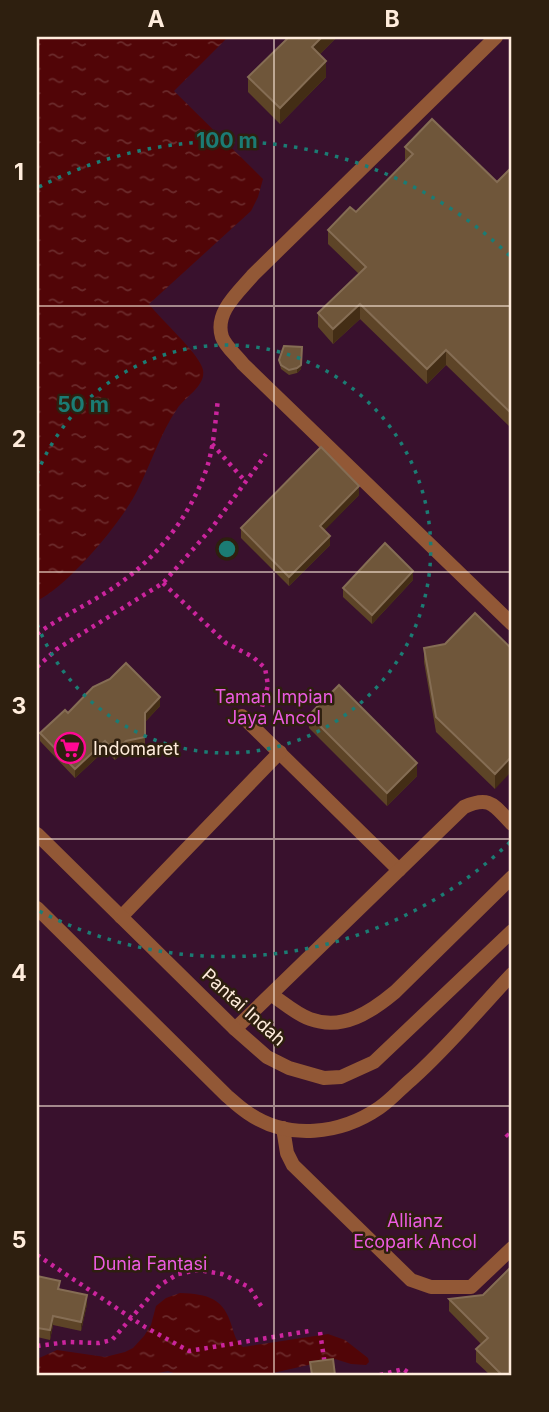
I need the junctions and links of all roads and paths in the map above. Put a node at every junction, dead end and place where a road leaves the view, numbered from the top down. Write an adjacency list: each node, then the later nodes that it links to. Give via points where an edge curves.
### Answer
1 (496, 37): 7 (street, via 253,275 223,312 222,338 243,364)
2 (218, 398): 3 (path)
3 (212, 444): 5 (path); 8 (path, via 190,508 160,547 120,583)
4 (266, 454): 5 (path)
5 (245, 481): 6 (path, via 211,529)
6 (163, 583): 9 (path, via 57,649); 11 (path, via 226,643 265,668 268,685)
7 (512, 624)
8 (37, 634)
9 (37, 667)
10 (242, 716): 11 (street)
11 (256, 730): 12 (street)
12 (280, 752): 15 (street); 18 (street)
13 (512, 824): 15 (street, via 491,803 475,802 454,815)
14 (37, 834): 18 (street, Pantai Indah)
15 (398, 870): 21 (street)
16 (512, 877): 21 (street, via 395,992 360,1016 343,1022 310,1019)
17 (37, 908): 23 (street, via 227,1096 248,1114)
18 (121, 917): 22 (street, Pantai Indah)
19 (512, 931): 22 (street, Pantai Indah, via 374,1062 341,1077 324,1078 289,1068 267,1057)
20 (512, 974): 23 (street, via 432,1061 381,1107 336,1128 317,1132)
21 (272, 995): 22 (street)
22 (235, 1029)
23 (283, 1128): 26 (street, via 293,1165 411,1279 430,1287 471,1287)
24 (506, 1134): 25 (path)
25 (512, 1140)
26 (512, 1248)
27 (37, 1255): 29 (path)
28 (263, 1309): 29 (path, via 249,1287 222,1273 198,1270 178,1273 160,1285)
29 (132, 1319): 30 (path, via 189,1351); 32 (path, via 112,1340)
30 (309, 1331)
31 (320, 1332): 33 (path)
32 (37, 1346)
33 (326, 1369)
34 (380, 1375): 35 (path, via 403,1369)
35 (411, 1375)

